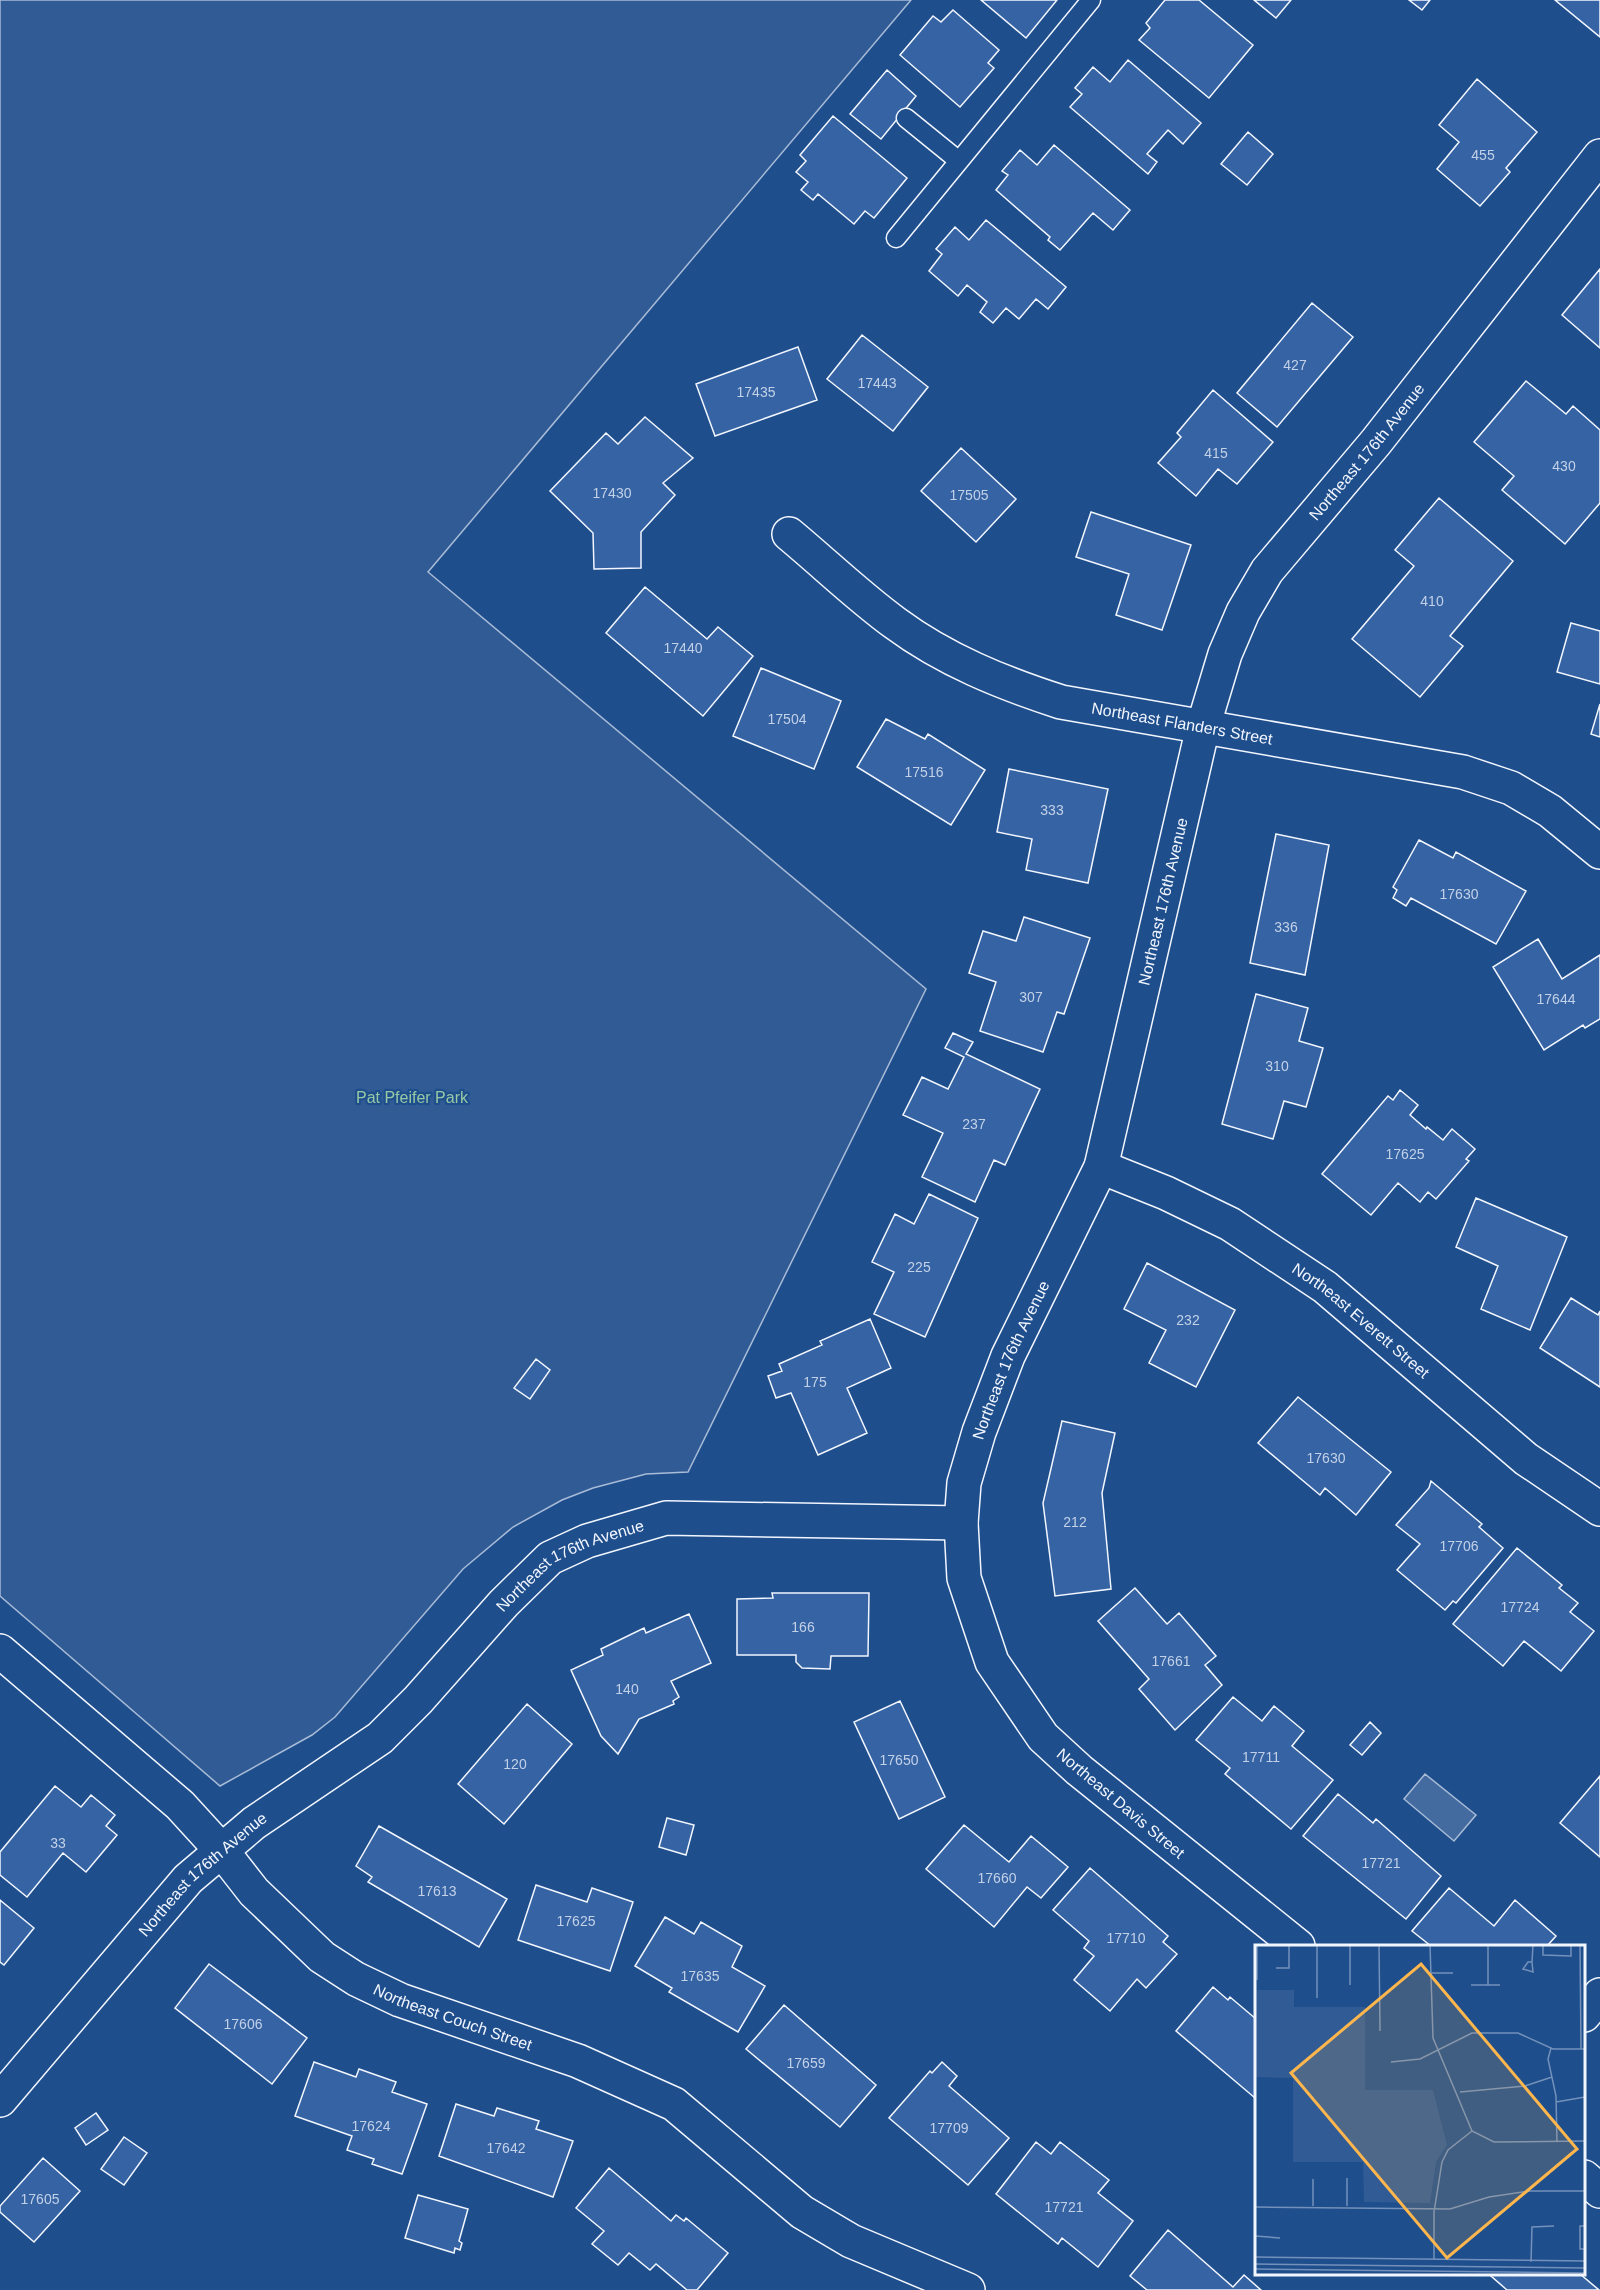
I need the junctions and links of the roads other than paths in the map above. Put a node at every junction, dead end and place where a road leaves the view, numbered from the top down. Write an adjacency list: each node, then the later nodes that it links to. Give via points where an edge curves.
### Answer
1 (1091, 0): 4 (lane)
2 (906, 118): 4 (lane)
3 (1600, 156): 7 (street, Northeast 176th Avenue, via 1376,442 1267,571 1225,654)
4 (959, 161): 5 (lane)
5 (896, 238)
6 (789, 534): 7 (street, Northeast Flanders Street, via 896,623 975,671 1061,702)
7 (1203, 727): 8 (street, Northeast Flanders Street, via 1463,772 1511,788 1550,811); 9 (street, Northeast 176th Avenue)
8 (1600, 852)
9 (1101, 1167): 10 (street, Northeast Everett Street, via 1230,1224 1325,1287 1526,1459); 11 (street, Northeast 176th Avenue, via 1008,1356 964,1483)
10 (1600, 1509)
11 (961, 1523): 13 (street, Northeast 176th Avenue, via 666,1518 586,1541 550,1558 380,1738 254,1823); 14 (street, Northeast Davis Street, via 964,1578 992,1662 1043,1737)
12 (0, 1651): 13 (street, Northeast Couch Street, via 180,1805)
13 (222, 1851): 17 (street, Northeast 176th Avenue, via 188,1879); 20 (street, Northeast Couch Street, via 254,1892 322,1957 356,1979 400,2000 578,2061 674,2104 801,2212 851,2241)
14 (1296, 1945)
15 (1600, 1995): 16 (street)
16 (1585, 2014)
17 (0, 2100)
18 (1585, 2179): 19 (street)
19 (1600, 2191)
20 (968, 2290)

